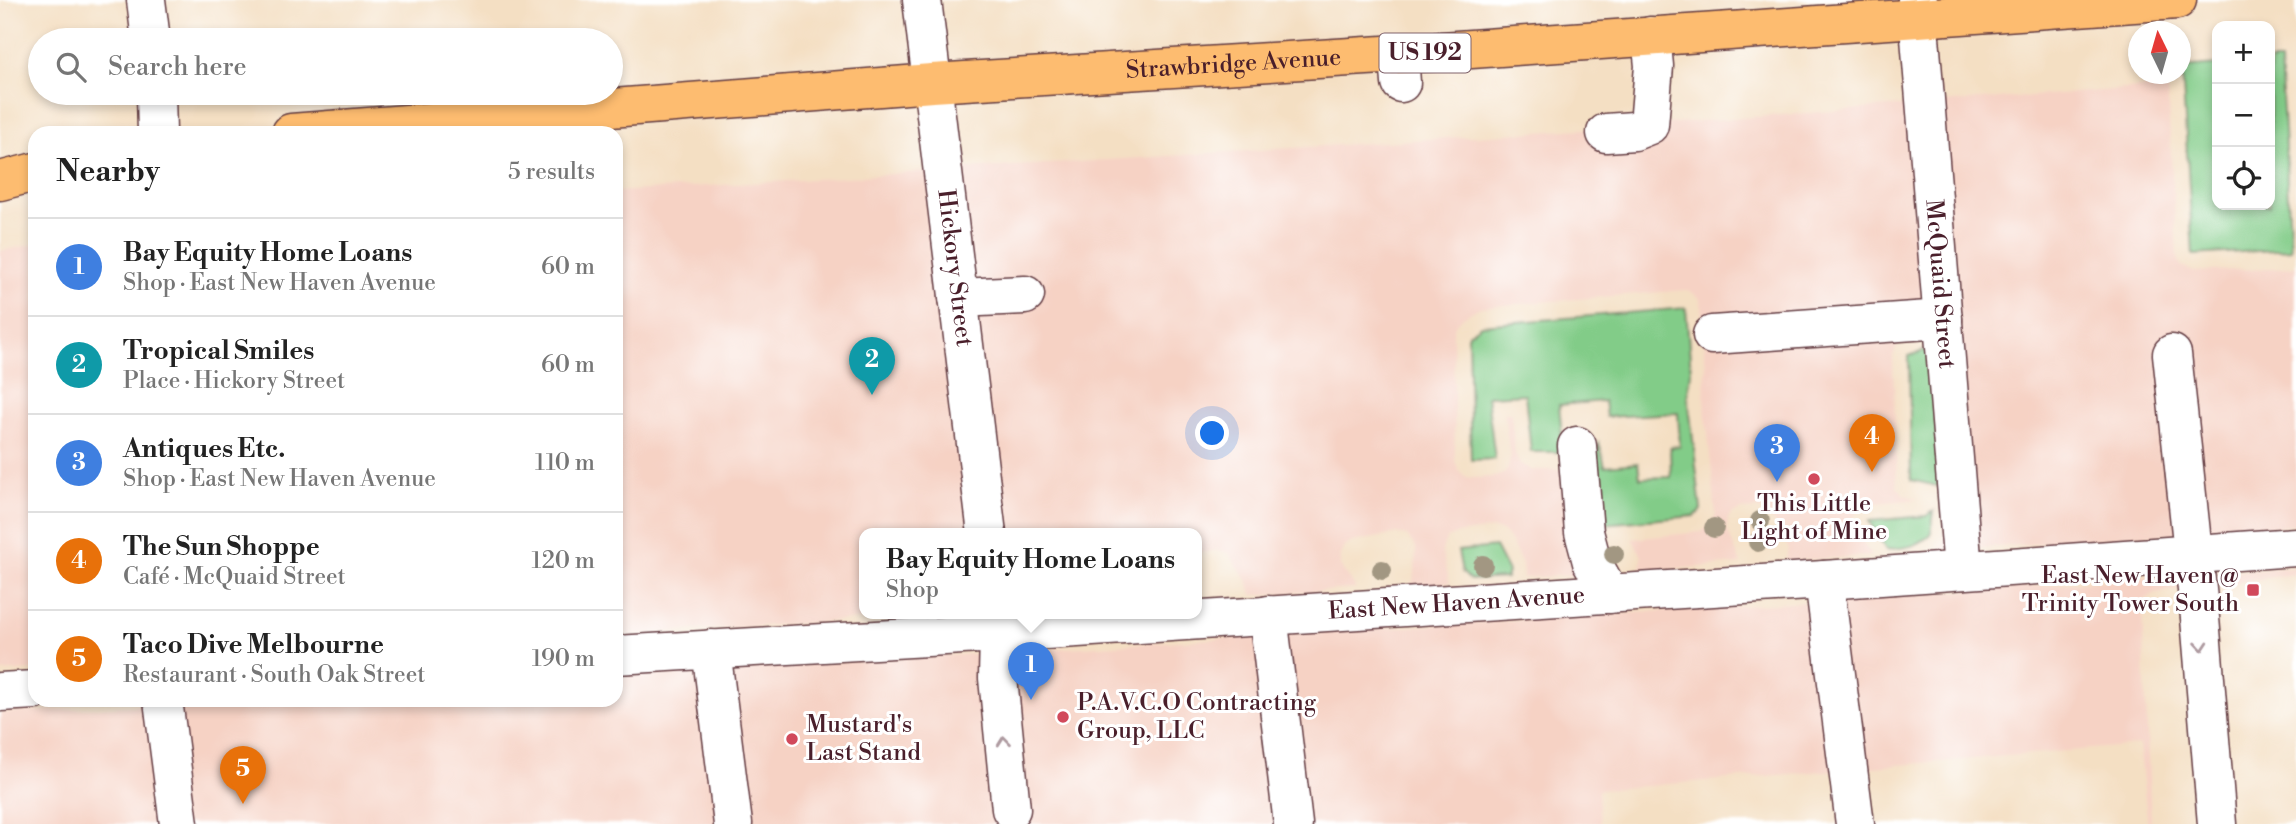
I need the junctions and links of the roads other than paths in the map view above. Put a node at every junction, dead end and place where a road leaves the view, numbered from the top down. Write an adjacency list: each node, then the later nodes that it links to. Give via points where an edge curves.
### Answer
1 (146, 0): 5 (street)
2 (922, 0): 7 (street, Hickory Street)
3 (2178, 0): 4 (main road, Strawbridge Avenue / US 192)
4 (1918, 8): 6 (main road, Strawbridge Avenue / US 192); 16 (street, McQuaid Street)
5 (149, 28)
6 (1651, 36): 7 (main road, Strawbridge Avenue / US 192, via 1400,69); 11 (street, via 1654,66 1649,125)
7 (932, 83): 10 (main road, Strawbridge Avenue / US 192); 15 (street, Hickory Street)
8 (156, 105): 9 (street)
9 (157, 126)
10 (381, 126)
11 (1606, 133)
12 (28, 174): 13 (main road)
13 (0, 181)
14 (1025, 295): 15 (street)
15 (958, 298): 20 (street, Hickory Street)
16 (1943, 319): 17 (street); 23 (street, McQuaid Street)
17 (1712, 335)
18 (2172, 354): 22 (street)
19 (1577, 446): 25 (street, via 1584,532 1592,562)
20 (986, 528)
21 (2296, 547): 22 (street, East New Haven Avenue)
22 (2192, 554): 23 (street, East New Haven Avenue); 40 (street, one-way to 40)
23 (1963, 570): 24 (street, East New Haven Avenue)
24 (1824, 580): 25 (street, East New Haven Avenue); 39 (street)
25 (1611, 594): 26 (street, East New Haven Avenue)
26 (1268, 615): 27 (street, East New Haven Avenue); 38 (street)
27 (1202, 617)
28 (1148, 619): 29 (street, East New Haven Avenue)
29 (998, 624): 30 (street, East New Haven Avenue); 35 (street, one-way to 29, via 998,678)
30 (711, 649): 31 (street, East New Haven Avenue); 37 (street)
31 (623, 655)
32 (28, 690): 33 (street)
33 (0, 692)
34 (164, 707): 36 (street)
35 (1011, 809)
36 (179, 824)
37 (733, 824)
38 (1293, 824)
39 (1855, 824)
40 (2217, 824)

